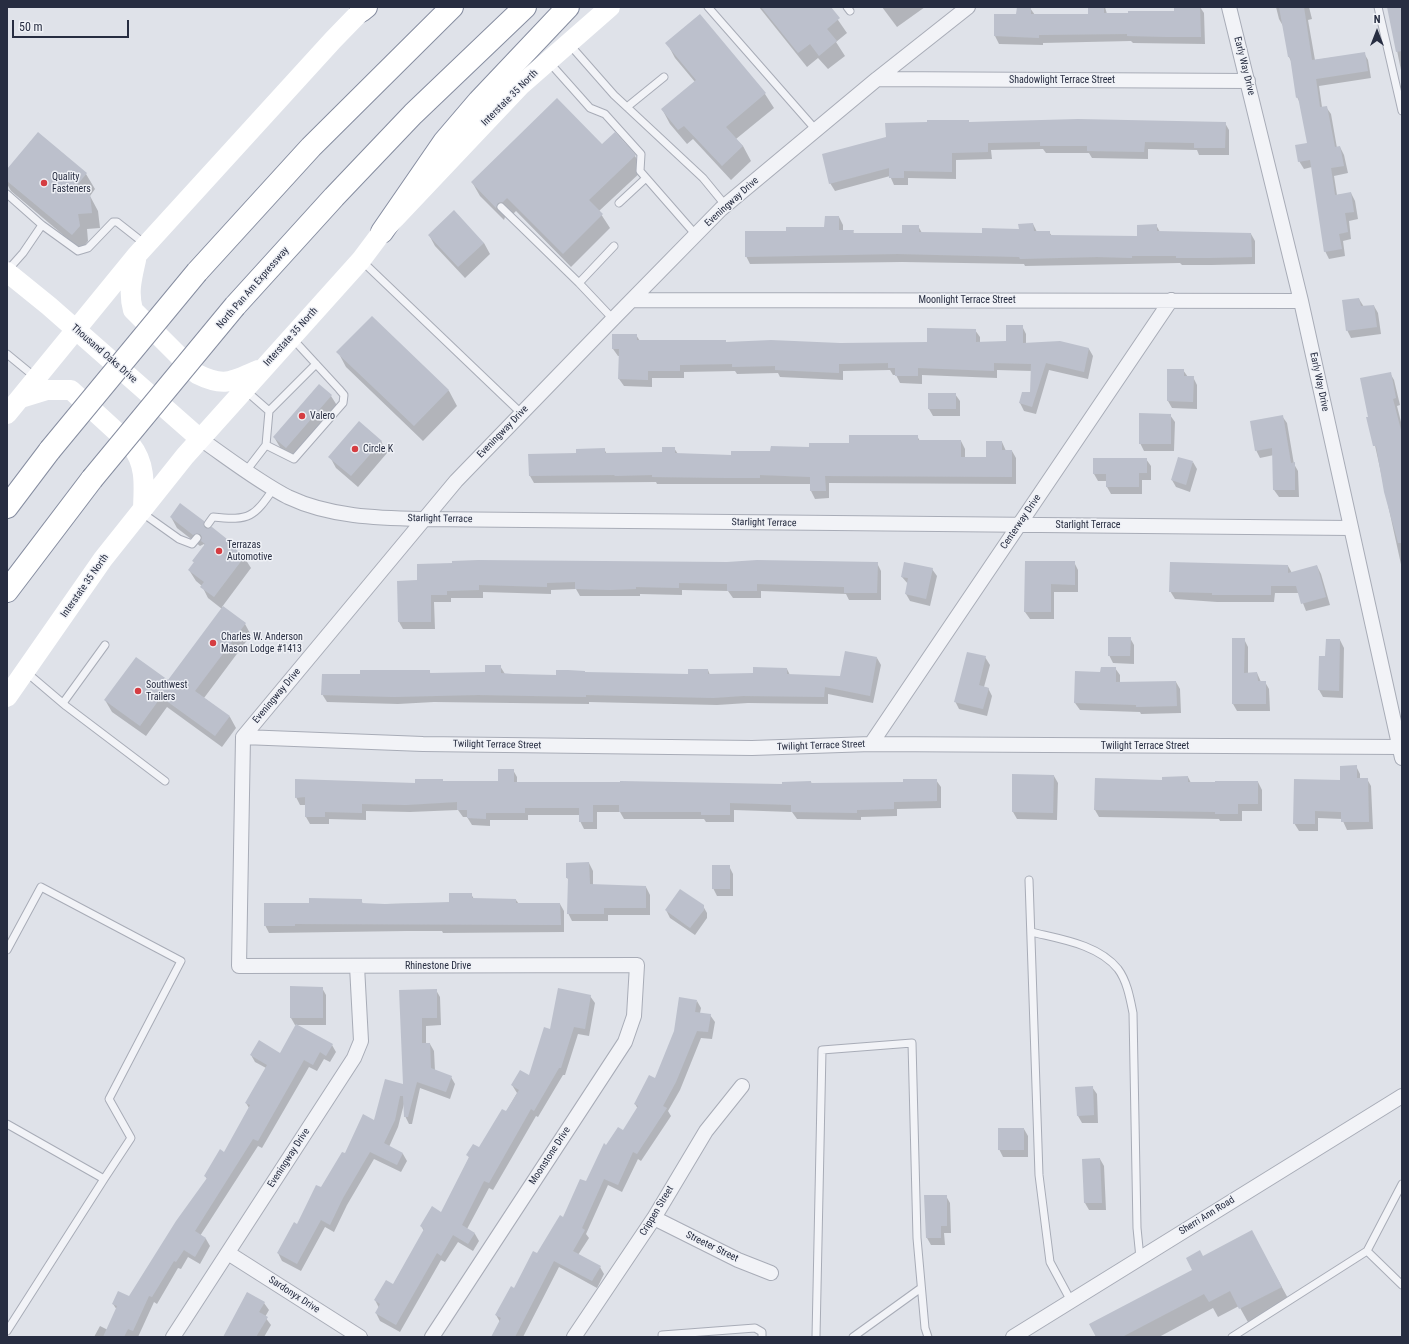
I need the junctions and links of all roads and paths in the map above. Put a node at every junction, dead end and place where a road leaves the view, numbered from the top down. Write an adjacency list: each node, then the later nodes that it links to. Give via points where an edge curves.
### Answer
1 (452, 7): 50 (highway, bridge, via 312,147 197,272 50,450)
2 (525, 7): 57 (highway, North Pan Am Expressway, bridge, via 413,114 235,306 92,478)
3 (568, 7): 24 (highway, via 444,142)
4 (610, 7): 10 (main road, Interstate 35 North)
5 (708, 7): 17 (lane)
6 (968, 7): 13 (street, Eveningway Drive)
7 (1229, 7): 14 (street, Early Way Drive)
8 (1378, 7): 16 (lane)
9 (364, 8): 27 (main road)
10 (568, 43): 11 (main road, Interstate 35 North); 15 (lane, via 614,95)
11 (548, 61): 18 (lane, via 590,108 605,114 642,154 640,171); 24 (main road, Interstate 35 North, via 521,85)
12 (664, 77): 15 (lane)
13 (877, 79): 14 (street, Shadowlight Terrace Street); 17 (street, Eveningway Drive)
14 (1248, 81): 33 (street, Early Way Drive)
15 (628, 107): 21 (lane, via 703,178)
16 (1402, 111)
17 (816, 130): 21 (street, Eveningway Drive)
18 (646, 178): 20 (lane); 25 (lane)
19 (7, 194): 23 (lane)
20 (619, 203)
21 (726, 206): 25 (street, Eveningway Drive)
22 (501, 207): 30 (lane)
23 (42, 226): 27 (lane, via 78,251 88,248 113,222 117,222); 29 (lane)
24 (382, 232): 28 (main road, Interstate 35 North)
25 (696, 235): 31 (street, Eveningway Drive)
26 (614, 246): 30 (lane)
27 (142, 251): 35 (main road); 39 (main road, via 130,285 133,310 197,374 208,380 223,383)
28 (361, 260): 36 (main road, Interstate 35 North); 44 (lane)
29 (7, 272): 35 (main road, Thousand Oaks Drive)
30 (579, 283): 34 (lane)
31 (632, 300): 32 (street, Moonlight Terrace Street); 34 (street, Eveningway Drive)
32 (1171, 300): 33 (street, Moonlight Terrace Street); 54 (street, Centerway Drive)
33 (1301, 301): 55 (street, Early Way Drive)
34 (613, 319): 44 (street, Eveningway Drive)
35 (77, 331): 40 (main road); 46 (main road, Thousand Oaks Drive)
36 (291, 337): 38 (lane); 39 (main road, Interstate 35 North)
37 (7, 354): 40 (lane)
38 (316, 364): 43 (lane); 47 (lane, via 344,395 343,403 294,459)
39 (262, 368): 41 (main road, Interstate 35 North)
40 (37, 379): 42 (main road)
41 (244, 389): 43 (lane); 46 (main road, Interstate 35 North)
42 (21, 398): 45 (main road); 51 (main road, via 47,390 71,390 120,435 138,454 143,465)
43 (269, 411): 47 (lane)
44 (522, 413): 52 (street, Eveningway Drive)
45 (7, 414)
46 (199, 438): 48 (street, Starlight Terrace); 51 (main road, Interstate 35 North)
47 (266, 445): 48 (lane)
48 (246, 470): 49 (street, Starlight Terrace)
49 (275, 488): 52 (street, Starlight Terrace, via 289,497 327,509 366,517); 53 (lane, via 259,510 247,517 213,517)
50 (7, 507)
51 (141, 510): 56 (lane, via 179,539 192,544); 59 (main road, Interstate 35 North, via 103,559)
52 (422, 520): 54 (street, Starlight Terrace); 62 (street, Eveningway Drive)
53 (208, 524)
54 (1019, 525): 55 (street, Starlight Terrace); 63 (street, Centerway Drive)
55 (1350, 528): 64 (street, Early Way Drive)
56 (197, 538)
57 (7, 592)
58 (105, 645): 61 (lane)
59 (26, 672): 60 (main road, Interstate 35 North); 61 (lane)
60 (7, 697)
61 (63, 703): 65 (lane)
62 (243, 737): 63 (street, Twilight Terrace Street, via 423,744 736,748); 70 (street, Rhinestone Drive, via 239,966)
63 (871, 744): 64 (street, Twilight Terrace Street)
64 (1401, 752)
65 (165, 781)
66 (1029, 880): 67 (lane)
67 (1031, 932): 79 (lane, via 1076,943 1100,954 1118,969 1128,988 1133,1013 1137,1228); 83 (lane, via 1040,1175 1050,1262)
68 (7, 950): 74 (lane, via 41,887 181,961 109,1099 131,1138)
69 (637, 965): 70 (street, Rhinestone Drive); 88 (street, Moonstone Drive, via 634,1016 624,1042)
70 (358, 966): 78 (street, Eveningway Drive, via 361,1041 359,1047)
71 (742, 1086): 76 (street, Crippen Street, via 706,1131)
72 (1402, 1096): 79 (street, Sherri Ann Road)
73 (7, 1124): 74 (lane)
74 (104, 1179): 84 (lane)
75 (1402, 1184): 77 (lane)
76 (654, 1218): 80 (street, Streeter Street, via 738,1260); 89 (street, Crippen Street)
77 (1367, 1251): 81 (lane); 95 (lane)
78 (228, 1253): 86 (street, Eveningway Drive); 87 (street, Sardonyx Drive)
79 (1140, 1258): 83 (street, Sherri Ann Road)
80 (771, 1273)
81 (1402, 1286)
82 (921, 1288): 91 (lane, via 917,1238 912,1043 822,1050); 92 (lane); 93 (lane)
83 (1071, 1301): 94 (street, Sherri Ann Road)
84 (7, 1331)
85 (662, 1334): 90 (lane, via 754,1328 762,1332)
86 (173, 1337)
87 (360, 1337)
88 (432, 1337)
89 (574, 1337)
90 (762, 1337)
91 (816, 1337)
92 (853, 1337)
93 (928, 1337)
94 (1013, 1337)
95 (1232, 1337)

